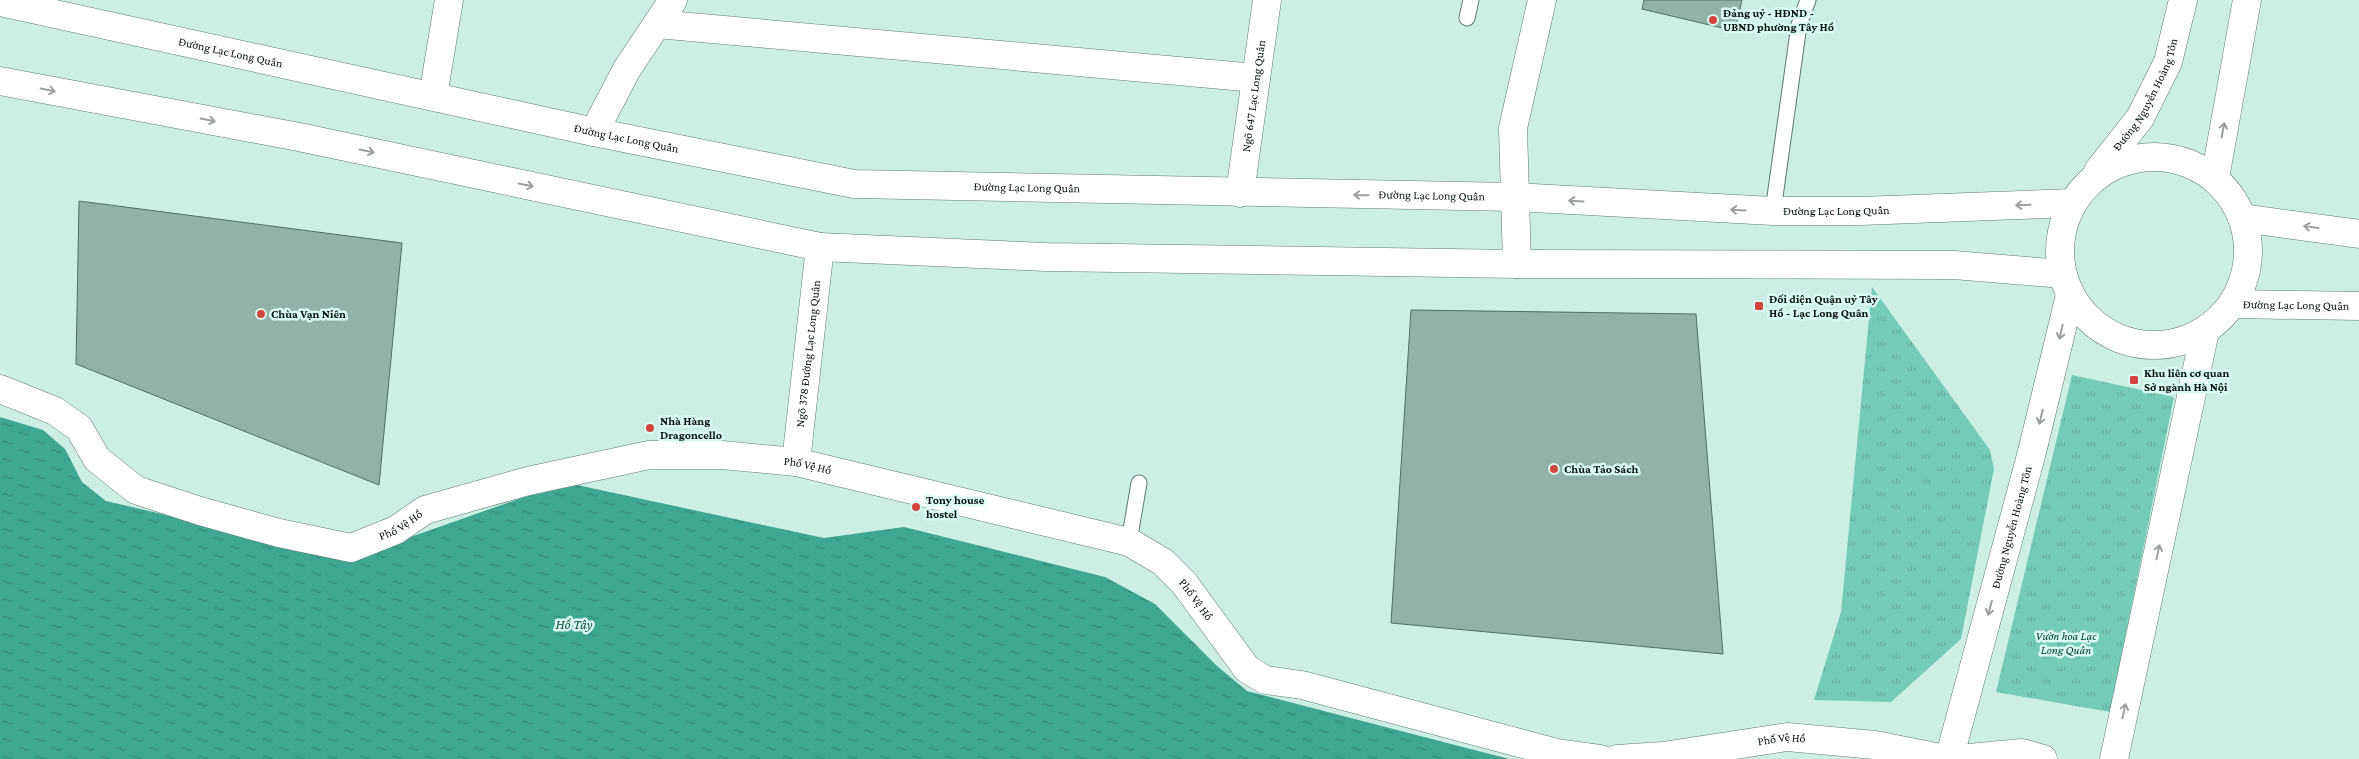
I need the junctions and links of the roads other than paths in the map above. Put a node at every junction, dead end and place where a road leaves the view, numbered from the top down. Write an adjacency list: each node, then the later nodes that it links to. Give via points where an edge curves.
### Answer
1 (449, 0): 15 (main road)
2 (673, 0): 12 (main road)
3 (1267, 0): 13 (main road, Ngõ 647 Lạc Long Quân)
4 (1471, 0): 11 (lane)
5 (1542, 0): 20 (main road, via 1514,128)
6 (1808, 0): 22 (lane, via 1799,25)
7 (2183, 0): 18 (main road, Đường Nguyễn Hoàng Tôn, via 2168,62 2140,118)
8 (2247, 0): 17 (main road, one-way to 8)
9 (0, 2): 10 (main road, Đường Lạc Long Quân)
10 (27, 4): 15 (main road, Đường Lạc Long Quân)
11 (1467, 18)
12 (657, 24): 13 (main road); 16 (main road, via 627,69)
13 (1256, 78): 19 (main road, Ngõ 647 Lạc Long Quân)
14 (0, 81): 25 (main road, one-way to 25, via 299,137)
15 (434, 96): 16 (main road, Đường Lạc Long Quân)
16 (594, 132): 19 (main road, Đường Lạc Long Quân, via 854,184)
17 (2214, 178): 18 (main road, via 2192,164 2166,157 2139,157 2113,165); 23 (main road, via 2230,196)
18 (2091, 180): 21 (main road)
19 (1240, 193): 20 (main road, Đường Lạc Long Quân, one-way to 19)
20 (1514, 197): 22 (main road, Đường Lạc Long Quân, one-way to 20); 26 (main road)
21 (2072, 203): 22 (main road, Đường Lạc Long Quân, one-way to 22); 27 (main road, via 2062,226 2059,250)
22 (1773, 211)
23 (2242, 218): 24 (main road, one-way to 23); 28 (main road, via 2248,247 2244,277)
24 (2359, 234)
25 (820, 247): 26 (main road, via 1046,257); 32 (main road, Ngõ 378 Đường Lạc Long Quân)
26 (1518, 264): 27 (main road, via 1946,265)
27 (2066, 284): 30 (main road, via 2086,316 2103,331 2128,342 2157,346); 38 (main road, Đường Nguyễn Hoàng Tôn, one-way to 38, via 2032,452)
28 (2232, 304): 29 (main road, Đường Lạc Long Quân); 30 (main road)
29 (2359, 306)
30 (2205, 331): 41 (main road, one-way to 30)
31 (0, 389): 32 (main road, Phố Vệ Hồ, via 55,411 79,428 97,459 136,490 279,533 351,548 396,530 425,510 528,481 649,455 722,455)
32 (796, 462): 34 (main road, Phố Vệ Hồ)
33 (1139, 483): 34 (lane)
34 (1129, 542): 35 (main road, Phố Vệ Hồ, via 1163,562 1184,583 1247,669 1266,680 1302,685 1557,753)
35 (1601, 759)
36 (1617, 759): 37 (main road, Phố Vệ Hồ, via 1663,756 1787,737 1875,745)
37 (1945, 759)
38 (1950, 759)
39 (1958, 759): 40 (main road, via 2022,753)
40 (2043, 759)
41 (2114, 759)

